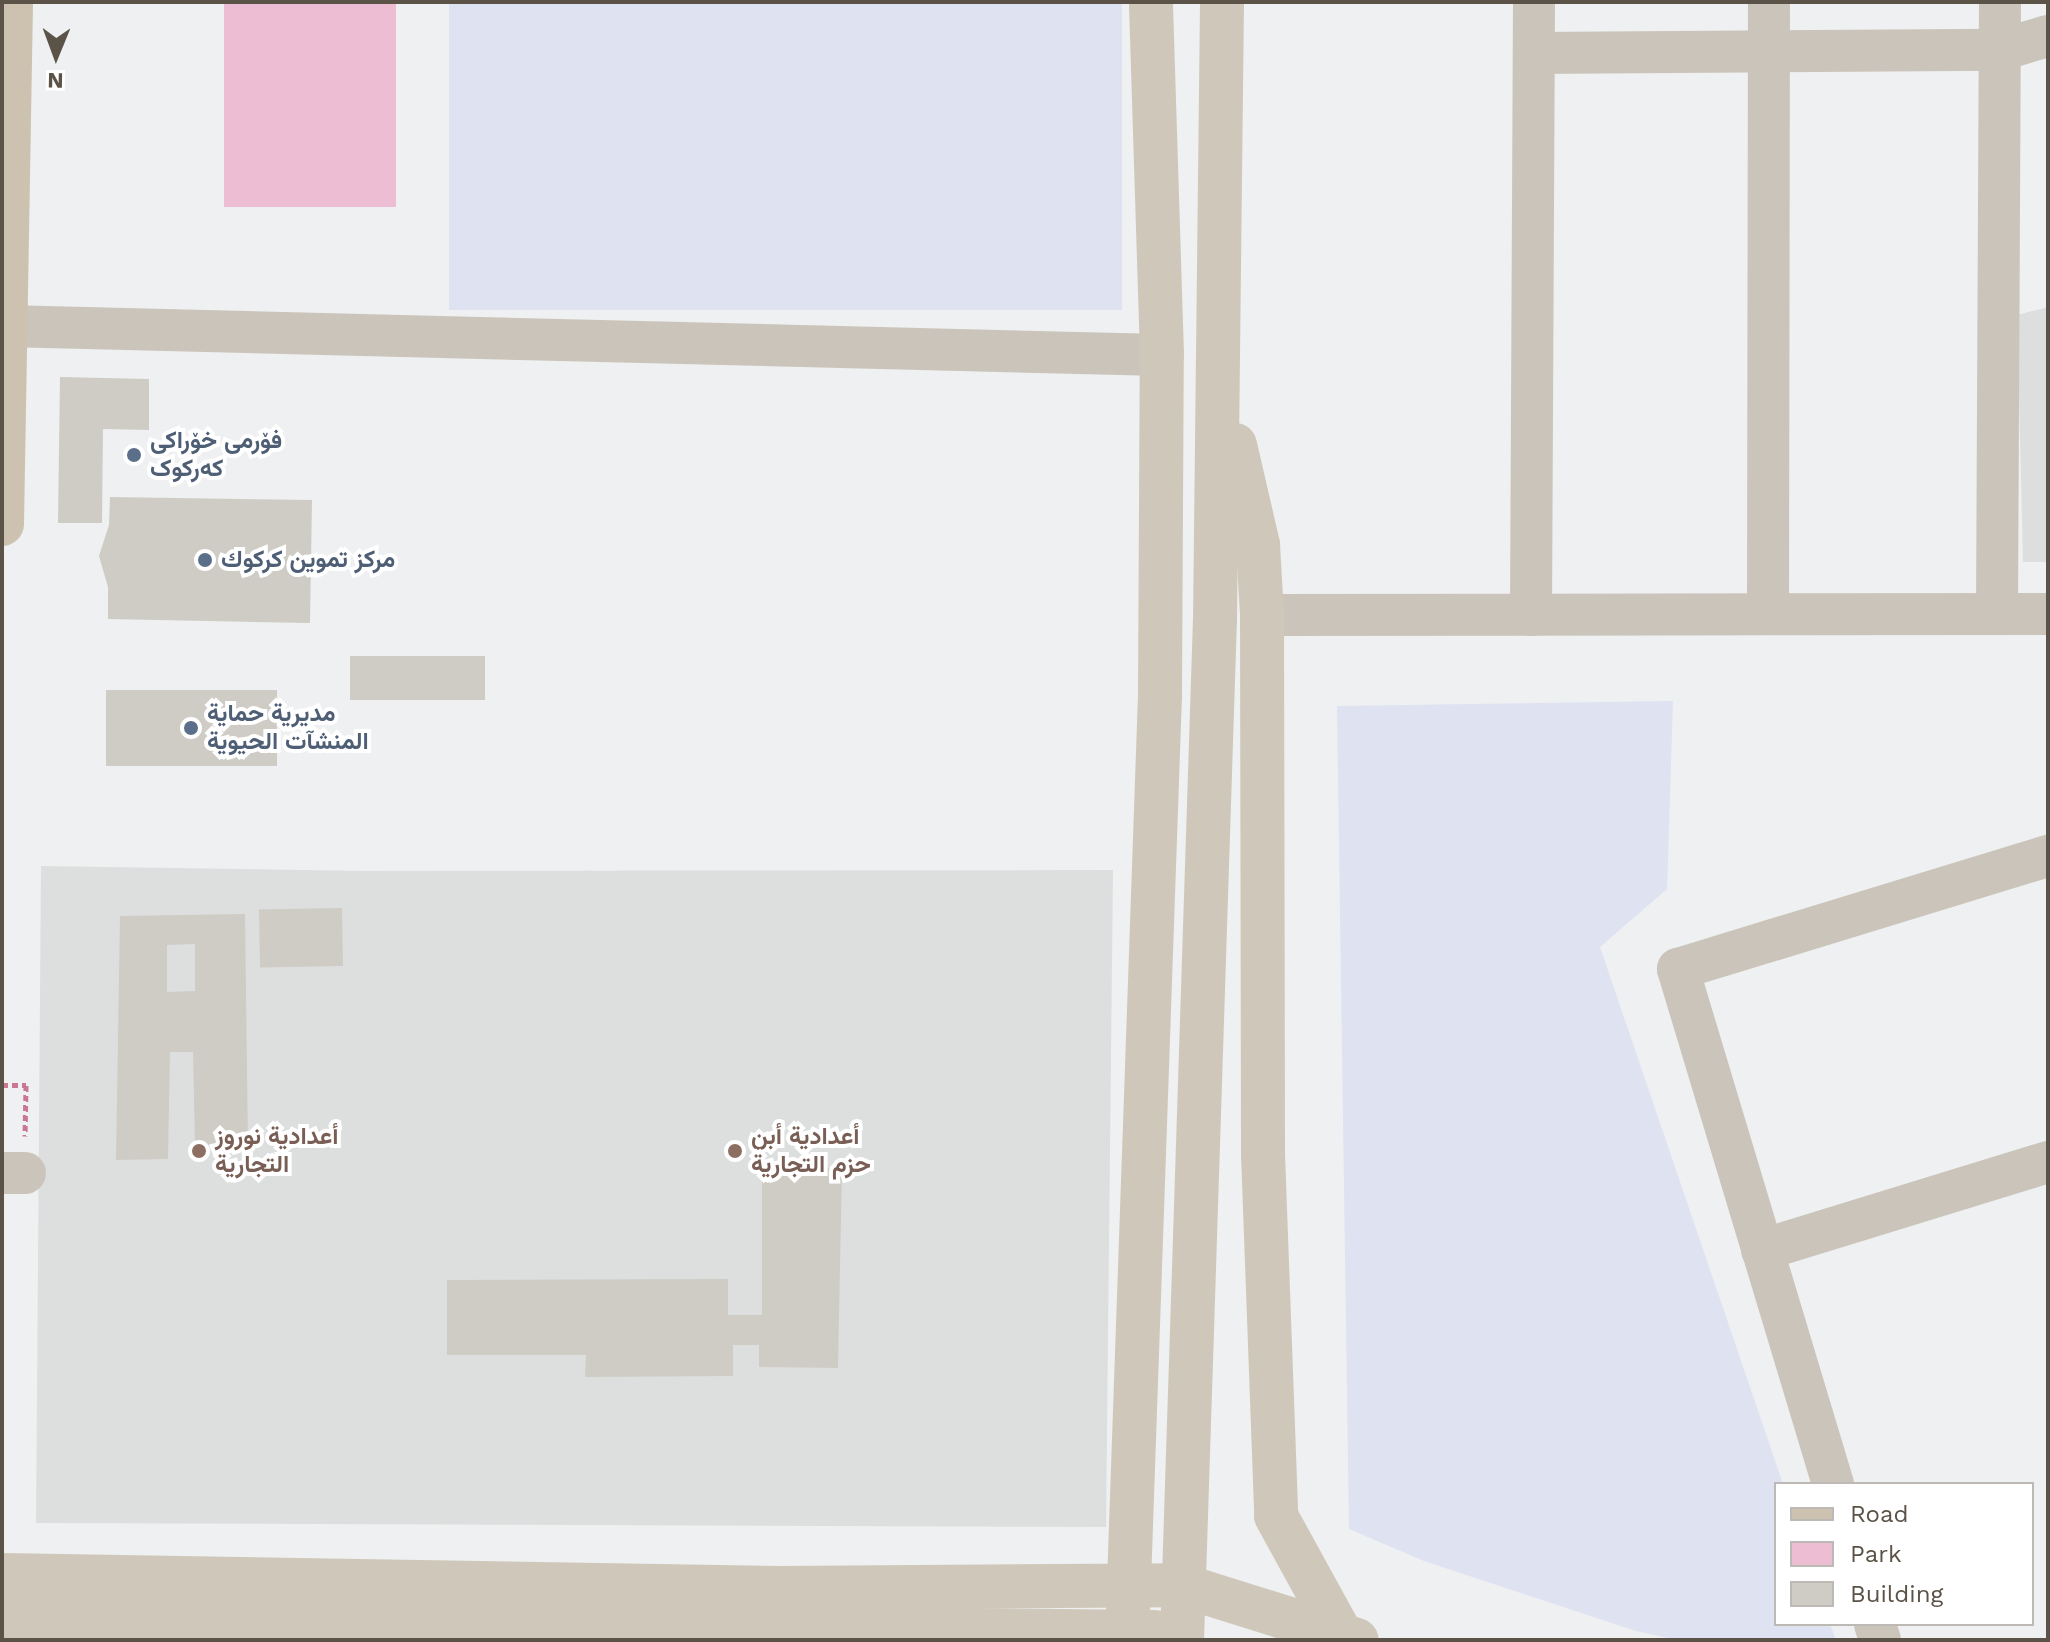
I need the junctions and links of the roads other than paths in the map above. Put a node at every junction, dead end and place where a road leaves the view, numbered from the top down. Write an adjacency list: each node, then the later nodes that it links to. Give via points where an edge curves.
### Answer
1 (11, 2): 11 (main road)
2 (1151, 2): 12 (main road)
3 (1222, 2): 13 (main road)
4 (1534, 2): 10 (street)
5 (1769, 2): 9 (street)
6 (2000, 2): 8 (street)
7 (2048, 36): 8 (street)
8 (2000, 50): 9 (street); 16 (street)
9 (1770, 52): 10 (street); 15 (street)
10 (1534, 53): 19 (street)
11 (5, 326): 12 (street); 14 (main road)
12 (1162, 355): 25 (main road, via 1160,696)
13 (1219, 375): 18 (main road, via 1258,545); 26 (main road)
14 (2, 524)
15 (1768, 614): 16 (street); 19 (street)
16 (1997, 614): 17 (street)
17 (2048, 614)
18 (1262, 615): 19 (street); 29 (main road, via 1263,1154 1276,1516)
19 (1531, 615)
20 (2048, 856): 22 (street, via 1678,969)
21 (2048, 1162): 22 (street)
22 (1762, 1250): 23 (street)
23 (1832, 1482)
24 (2, 1575): 25 (main road, via 779,1588)
25 (1127, 1585): 26 (main road); 28 (main road)
26 (1181, 1585): 29 (main road); 30 (main road)
27 (2, 1618): 28 (main road)
28 (1127, 1634): 30 (main road)
29 (1349, 1637)
30 (1186, 1639)

